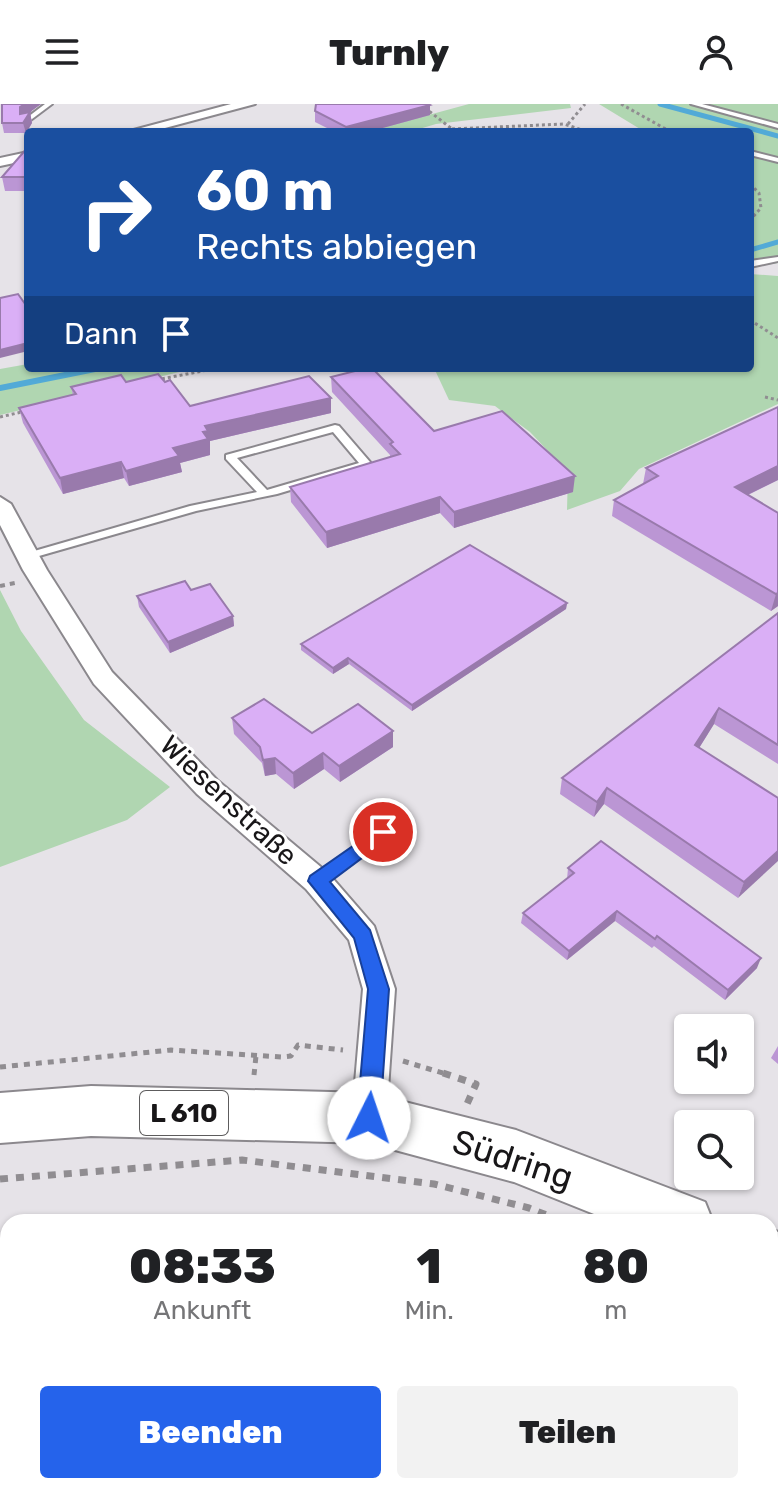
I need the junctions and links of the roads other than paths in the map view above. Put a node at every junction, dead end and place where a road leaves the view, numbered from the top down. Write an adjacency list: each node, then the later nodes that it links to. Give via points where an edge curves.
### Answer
1 (49, 104): 4 (lane)
2 (694, 104): 5 (lane)
3 (236, 105): 6 (street)
4 (26, 121)
5 (778, 126)
6 (148, 128)
7 (754, 154): 9 (lane)
8 (24, 157): 10 (street)
9 (778, 160)
10 (0, 162)
11 (777, 259): 12 (lane)
12 (754, 263)
13 (265, 494): 13 (lane, via 286,488 366,464 335,428 230,457); 15 (lane, via 194,508)
14 (0, 504): 15 (street, Wiesenstraße)
15 (28, 556): 17 (street, Wiesenstraße, via 103,678 207,787)
16 (383, 832): 17 (lane)
17 (317, 881): 19 (street, Wiesenstraße, via 363,935 379,989)
18 (0, 1118): 19 (main road, Südring / L 610, via 91,1111)
19 (369, 1118): 20 (main road, Südring / L 610, via 516,1156)
20 (664, 1214)

